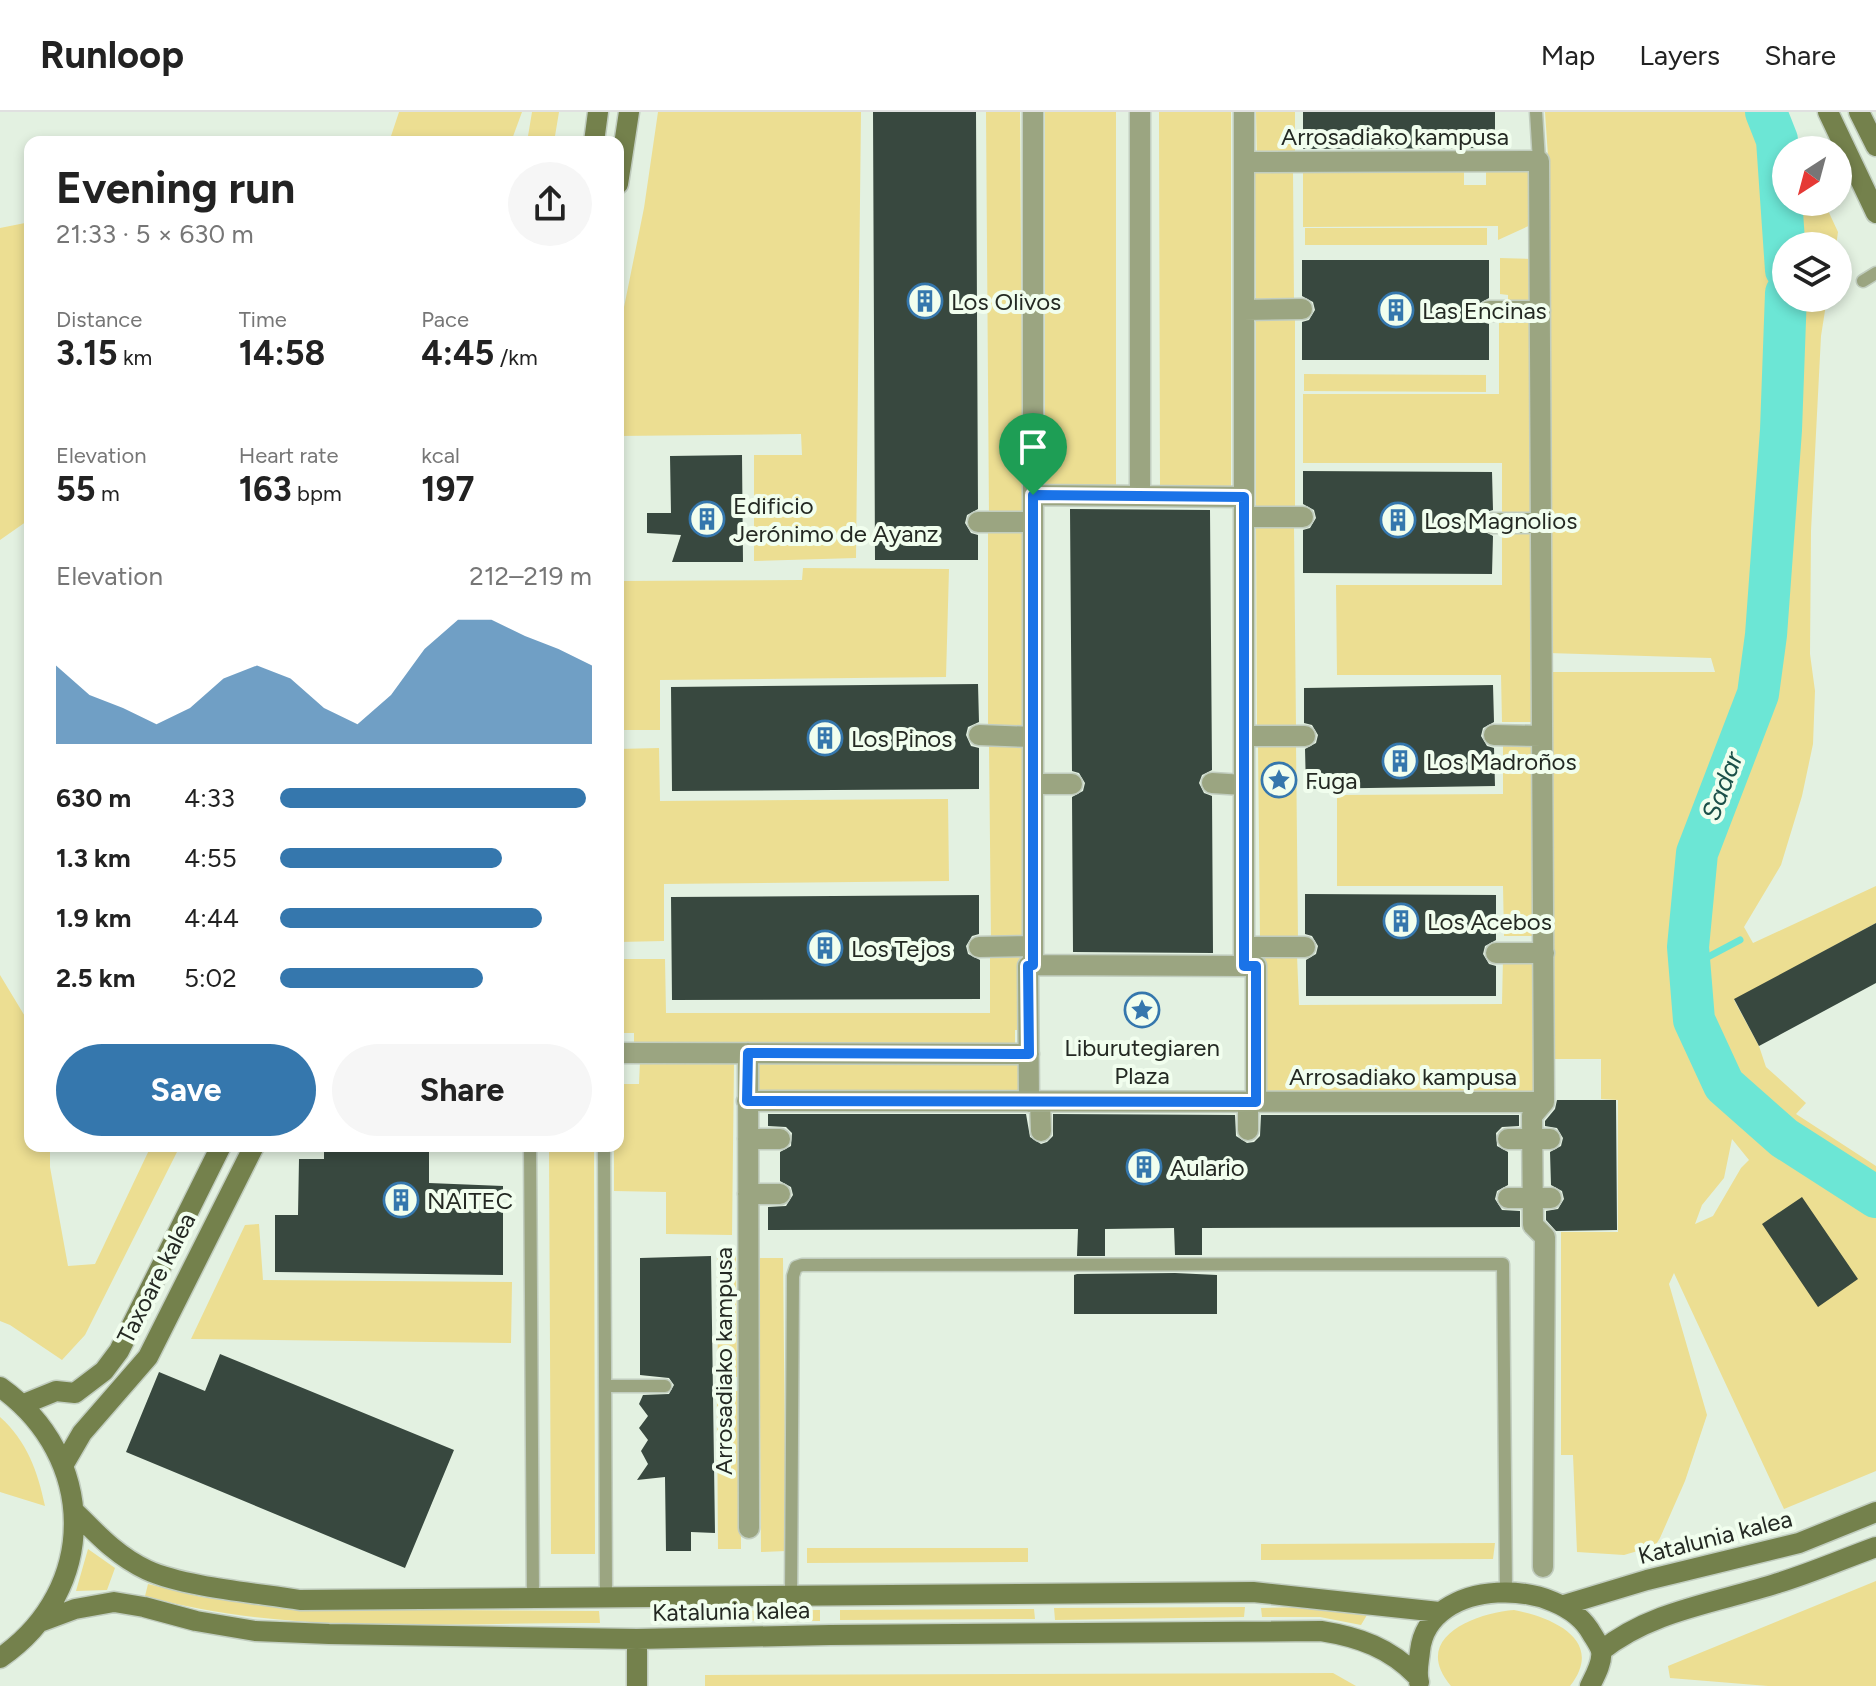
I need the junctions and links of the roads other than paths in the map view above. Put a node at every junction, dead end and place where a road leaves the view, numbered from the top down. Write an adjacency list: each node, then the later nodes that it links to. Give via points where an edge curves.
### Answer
1 (598, 112): 9 (street)
2 (629, 112): 10 (street)
3 (1033, 112): 21 (street)
4 (1140, 112): 22 (street)
5 (1244, 112): 13 (street, Arrosadiako kampusa)
6 (1536, 112): 12 (lane)
7 (1828, 112): 14 (street)
8 (1859, 112): 11 (street)
9 (595, 136)
10 (624, 145)
11 (1876, 146)
12 (1539, 161): 13 (street, Arrosadiako kampusa); 20 (street, Arrosadiako kampusa)
13 (1244, 162): 18 (street, Arrosadiako kampusa)
14 (1876, 213)
15 (1876, 273): 16 (lane)
16 (1863, 281)
17 (1302, 309): 18 (street)
18 (1244, 310): 23 (street, Arrosadiako kampusa)
19 (1489, 311): 20 (street)
20 (1540, 311): 28 (street, Arrosadiako kampusa)
21 (1033, 495): 22 (street); 26 (street)
22 (1140, 495): 23 (street)
23 (1244, 507): 24 (street); 31 (street, Arrosadiako kampusa)
24 (1303, 517)
25 (978, 522): 26 (street)
26 (1033, 522): 34 (street)
27 (1493, 523): 28 (street)
28 (1541, 523): 33 (street, Arrosadiako kampusa)
29 (979, 735): 34 (street)
30 (1494, 735): 33 (street)
31 (1244, 736): 32 (street); 38 (street, Arrosadiako kampusa)
32 (1305, 736)
33 (1542, 736): 42 (street, Arrosadiako kampusa)
34 (1033, 737): 36 (street)
35 (1212, 783): 38 (street)
36 (1033, 784): 37 (street); 43 (street)
37 (1072, 784)
38 (1244, 785): 44 (street, Arrosadiako kampusa)
39 (979, 947): 43 (street)
40 (1305, 947): 44 (street)
41 (1496, 953): 42 (street)
42 (1544, 953): 51 (street, Arrosadiako kampusa)
43 (1033, 956): 44 (street); 47 (street, via 1028,966)
44 (1244, 957): 50 (street, Arrosadiako kampusa, via 1256,966)
45 (624, 1053): 46 (street)
46 (748, 1053): 47 (street); 48 (street, Arrosadiako kampusa)
47 (1029, 1054): 49 (street)
48 (747, 1101): 49 (street, Arrosadiako kampusa); 54 (street, Arrosadiako kampusa)
49 (1034, 1102): 50 (street, Arrosadiako kampusa); 53 (street)
50 (1252, 1102): 51 (street, Arrosadiako kampusa); 52 (street, Arrosadiako kampusa)
51 (1544, 1102): 57 (street, via 1532,1116)
52 (1248, 1130)
53 (1041, 1131)
54 (748, 1139): 55 (street); 62 (street, Arrosadiako kampusa)
55 (780, 1139)
56 (1508, 1139): 57 (street)
57 (1541, 1139): 65 (street)
58 (218, 1152): 69 (street, Taxoare kalea, via 112,1361 75,1393 56,1391)
59 (251, 1152): 70 (street, Taxoare kalea, via 148,1357 82,1433)
60 (530, 1152): 77 (lane)
61 (604, 1152): 66 (lane)
62 (748, 1194): 63 (street); 73 (street, Arrosadiako kampusa)
63 (780, 1194)
64 (1508, 1198): 65 (street)
65 (1542, 1198): 75 (street, via 1533,1225 1545,1237)
66 (605, 1386): 67 (lane); 78 (lane)
67 (665, 1386)
68 (0, 1387): 69 (street)
69 (24, 1404): 70 (street)
70 (64, 1464): 71 (street)
71 (74, 1511): 77 (street, Katalunia kalea, via 125,1558 148,1571 187,1581 300,1600); 82 (street, via 72,1551 60,1588)
72 (1876, 1512): 80 (street, Katalunia kalea, via 1799,1543)
73 (749, 1528)
74 (1876, 1547): 85 (street, via 1779,1583 1657,1618 1623,1633)
75 (1543, 1567)
76 (1506, 1592): 79 (lane, via 1503,1264 1198,1270 796,1267); 80 (street); 81 (street, via 1472,1596)
77 (533, 1596): 78 (street, Katalunia kalea)
78 (606, 1596): 79 (street, Katalunia kalea)
79 (791, 1596): 81 (street, Katalunia kalea, via 1253,1592)
80 (1564, 1605): 85 (street, via 1586,1623)
81 (1439, 1612): 86 (street, via 1421,1642)
82 (40, 1622): 83 (street, Katalunia kalea, via 114,1602 255,1631); 84 (street)
83 (637, 1639): 86 (street, Katalunia kalea, via 1321,1631 1382,1648); 87 (street)
84 (0, 1658)
85 (1597, 1668): 88 (street)
86 (1419, 1681)
87 (637, 1686)
88 (1609, 1686)

